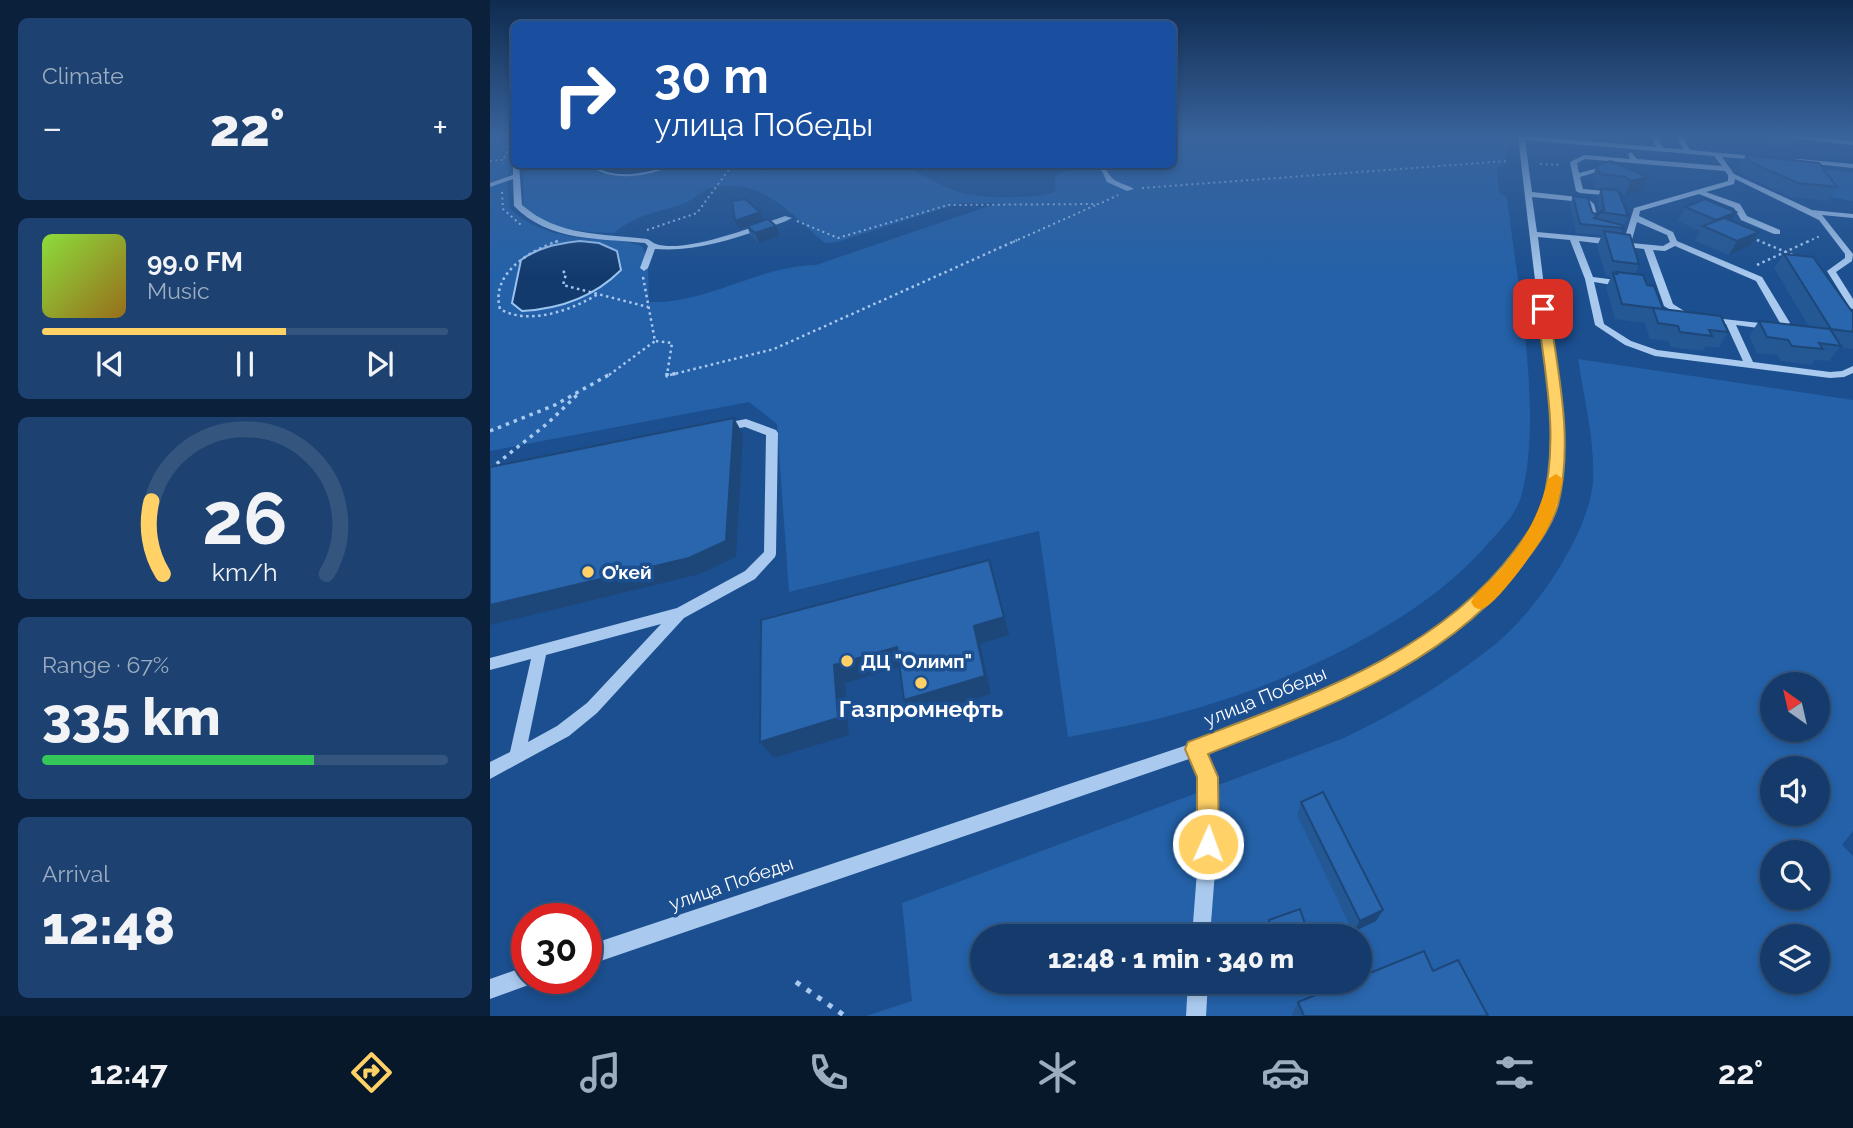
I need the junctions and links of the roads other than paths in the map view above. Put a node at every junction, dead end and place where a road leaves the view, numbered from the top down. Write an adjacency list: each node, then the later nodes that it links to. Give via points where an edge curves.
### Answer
1 (516, 182): 22 (street, via 517,206 538,225)
2 (1115, 182): 8 (street)
3 (1526, 182): 10 (street, улица Победы)
4 (1578, 182): 5 (street, via 1580,191 1619,195)
5 (1591, 182)
6 (1730, 182): 9 (street)
7 (1750, 182): 11 (street)
8 (1130, 190)
9 (1699, 192): 13 (street, via 1641,208); 18 (street, via 1737,206 1744,218)
10 (1527, 194): 15 (street, via 1584,200); 19 (street, улица Победы)
11 (1811, 212): 12 (street); 25 (street, via 1822,218)
12 (1853, 216)
13 (1634, 217): 17 (street); 21 (street, via 1670,234)
14 (788, 218): 22 (street, via 691,248)
15 (1594, 218)
16 (1620, 229): 17 (street)
17 (1631, 231): 23 (street, via 1629,241)
18 (1777, 232)
19 (1533, 234): 20 (street); 39 (street, улица Победы, via 1557,437 1556,481 1539,530 1504,578 1474,608 1396,662 1319,701)
20 (1574, 239): 23 (street); 27 (street)
21 (1674, 243): 24 (street, via 1665,249); 32 (street, via 1763,282 1785,323 1780,328)
22 (650, 244): 26 (street)
23 (1618, 244): 24 (street)
24 (1648, 248): 30 (street)
25 (1851, 254): 31 (street, via 1830,271)
26 (644, 268)
27 (1589, 279): 28 (street); 33 (street, via 1600,325 1628,343 1655,353)
28 (1638, 285)
29 (1650, 287): 30 (street)
30 (1663, 288): 32 (street, via 1669,306 1681,314)
31 (1853, 306)
32 (1729, 321): 33 (street)
33 (1749, 365): 34 (street, via 1830,374)
34 (1853, 369)
35 (706, 430): 36 (street, via 746,423 772,433 770,554 750,575)
36 (681, 613): 37 (street); 40 (street, via 592,708)
37 (540, 650): 38 (street); 40 (street)
38 (490, 664)
39 (1196, 749): 42 (street, via 1208,777 1210,820); 43 (street, улица Победы)
40 (517, 756): 41 (street)
41 (490, 771)
42 (1202, 924)
43 (602, 951)
44 (511, 982): 45 (street)
45 (490, 989)
46 (1197, 994): 47 (street)
47 (1196, 1016)

